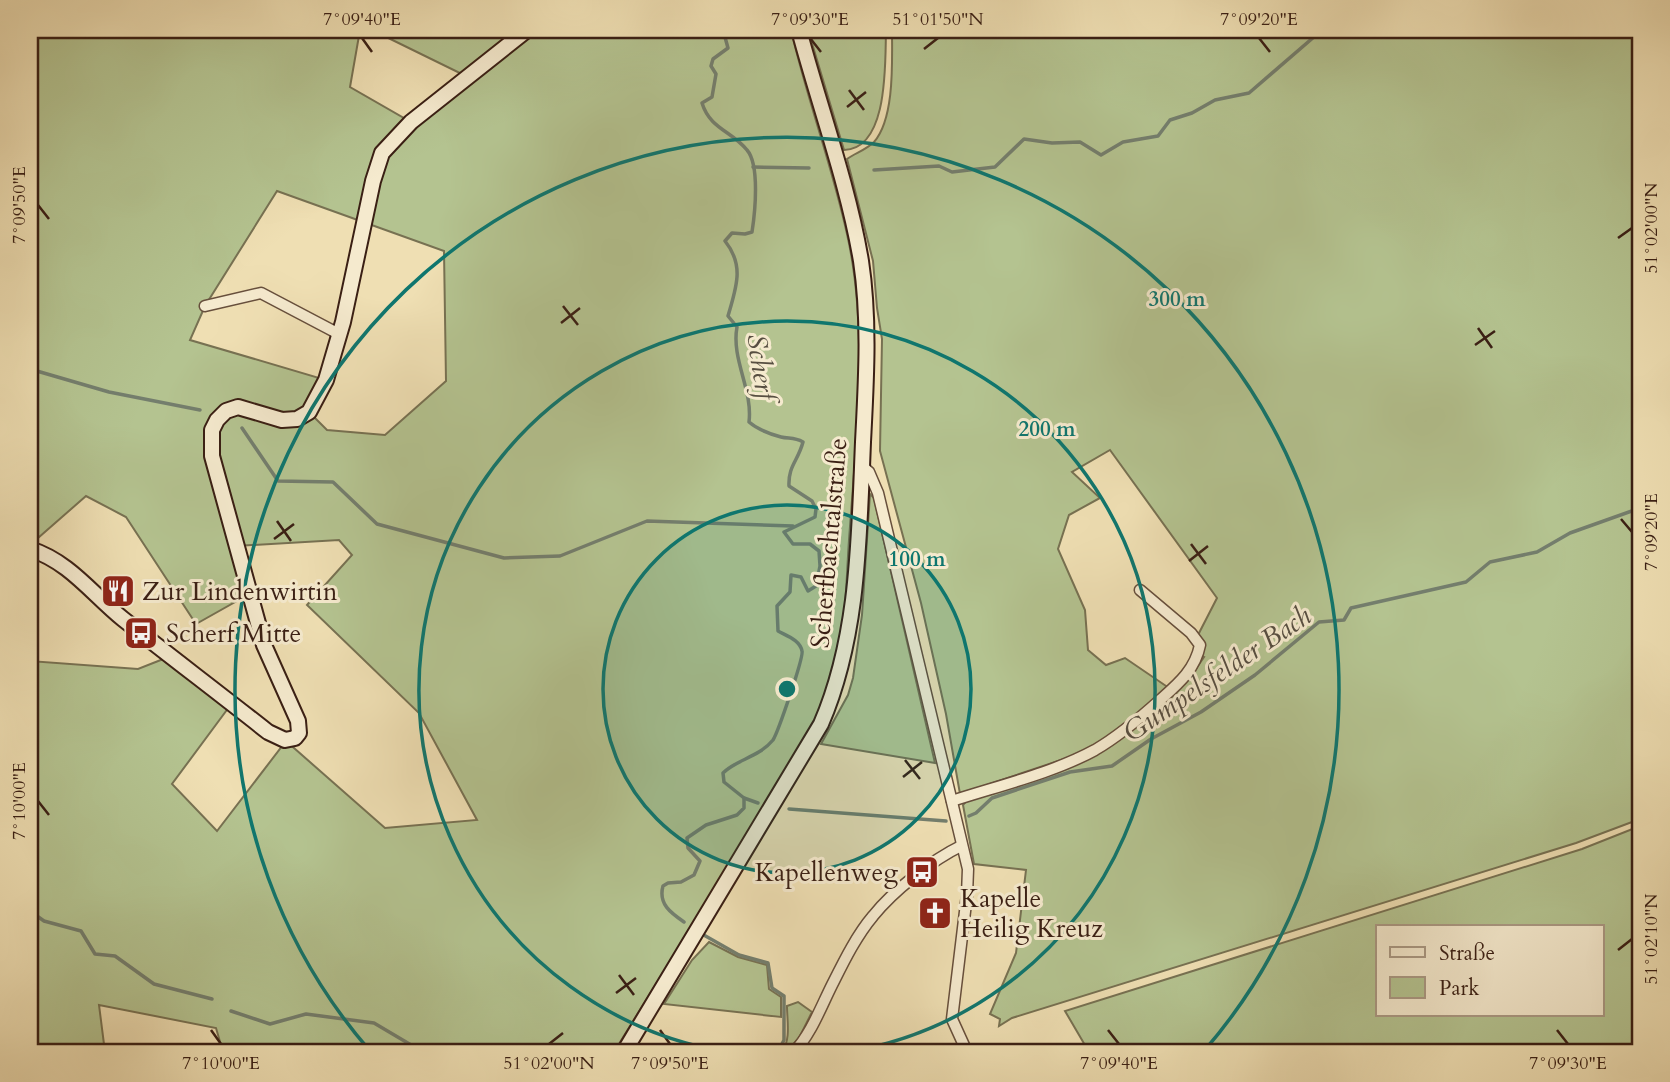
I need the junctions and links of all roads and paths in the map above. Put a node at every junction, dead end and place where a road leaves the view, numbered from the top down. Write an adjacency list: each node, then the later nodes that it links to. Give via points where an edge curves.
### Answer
1 (527, 30): 4 (street, via 411,122 382,153)
2 (799, 30): 5 (street, Scherfbachtalstraße, via 861,263 865,342)
3 (205, 306): 4 (street, via 261,293)
4 (339, 334): 6 (street, via 326,380 309,412 282,420 238,407 217,420 210,442 264,645 298,721 295,738 285,740 268,732 121,618 68,567)
5 (862, 466): 8 (street, via 878,493); 10 (street, Scherfbachtalstraße, via 849,636 832,699)
6 (30, 549)
7 (1140, 590): 8 (street, via 1200,645 1189,672 1133,724 1095,750)
8 (952, 801): 9 (street)
9 (961, 846): 11 (street, via 928,867 873,916); 12 (street, via 968,869 967,895 951,1019)
10 (624, 1052)
11 (794, 1052)
12 (967, 1052)

